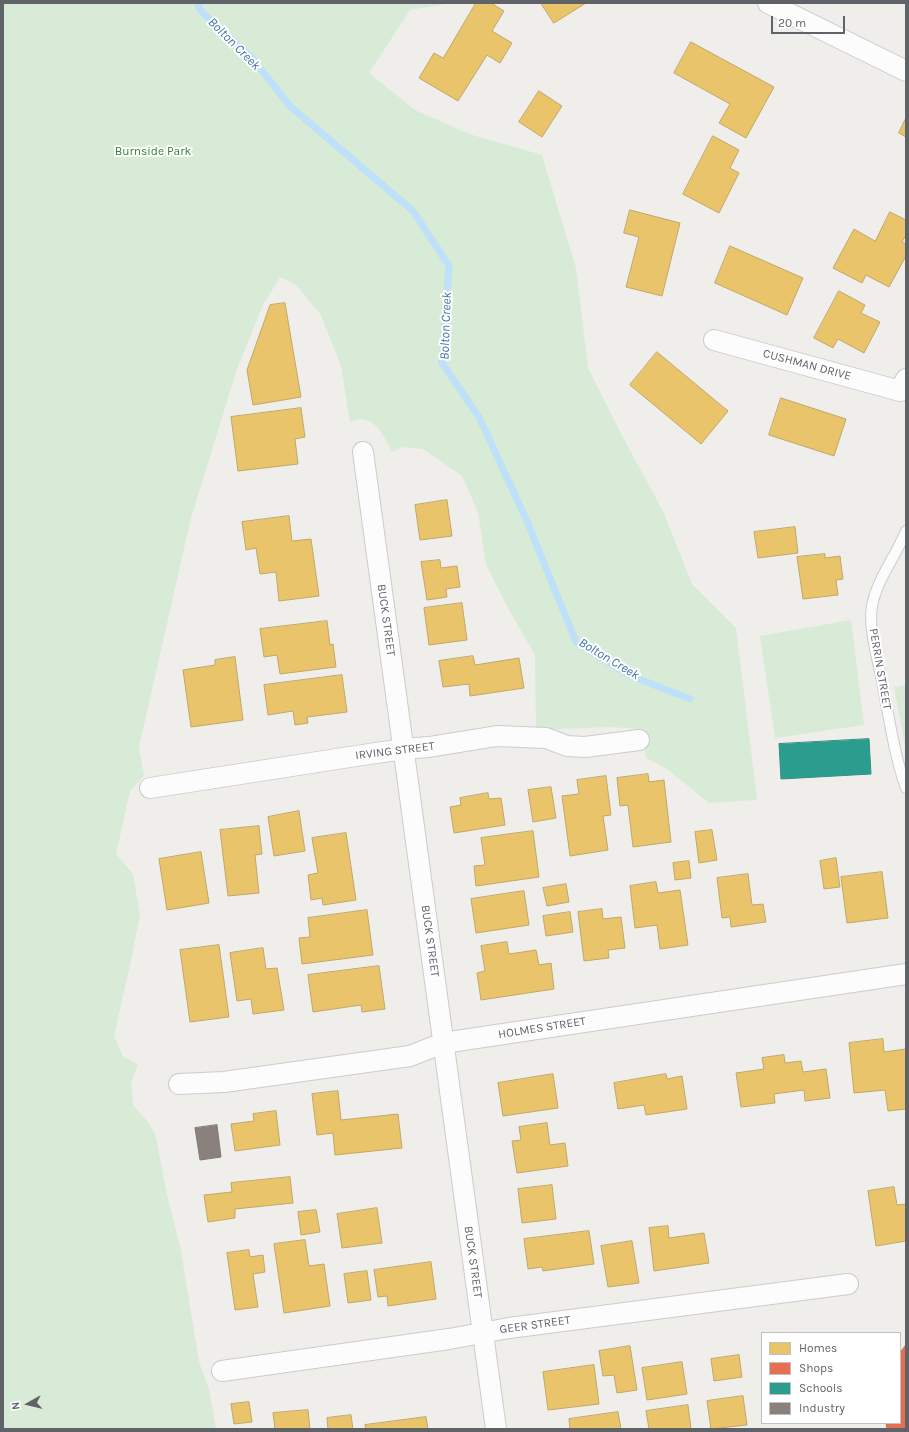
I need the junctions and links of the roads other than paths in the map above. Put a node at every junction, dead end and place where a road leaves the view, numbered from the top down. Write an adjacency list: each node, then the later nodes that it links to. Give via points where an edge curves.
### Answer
1 (768, 3): 2 (street)
2 (906, 71)
3 (714, 340): 4 (street, CUSHMAN DRIVE)
4 (904, 390)
5 (363, 452): 8 (street, BUCK STREET)
6 (906, 531): 10 (lane, PERRIN STREET, via 877,589 872,607 873,637 900,771)
7 (639, 740): 8 (street, IRVING STREET, via 585,747 567,746 546,738 497,736)
8 (404, 749): 9 (street, IRVING STREET); 12 (street, BUCK STREET)
9 (150, 788)
10 (906, 788)
11 (906, 974): 12 (street, HOLMES STREET)
12 (443, 1043): 13 (street, HOLMES STREET, via 410,1056 224,1082); 15 (street, BUCK STREET)
13 (179, 1084)
14 (848, 1284): 15 (street, GEER STREET)
15 (483, 1332): 16 (street, GEER STREET); 17 (street, BUCK STREET)
16 (222, 1371)
17 (496, 1429)

